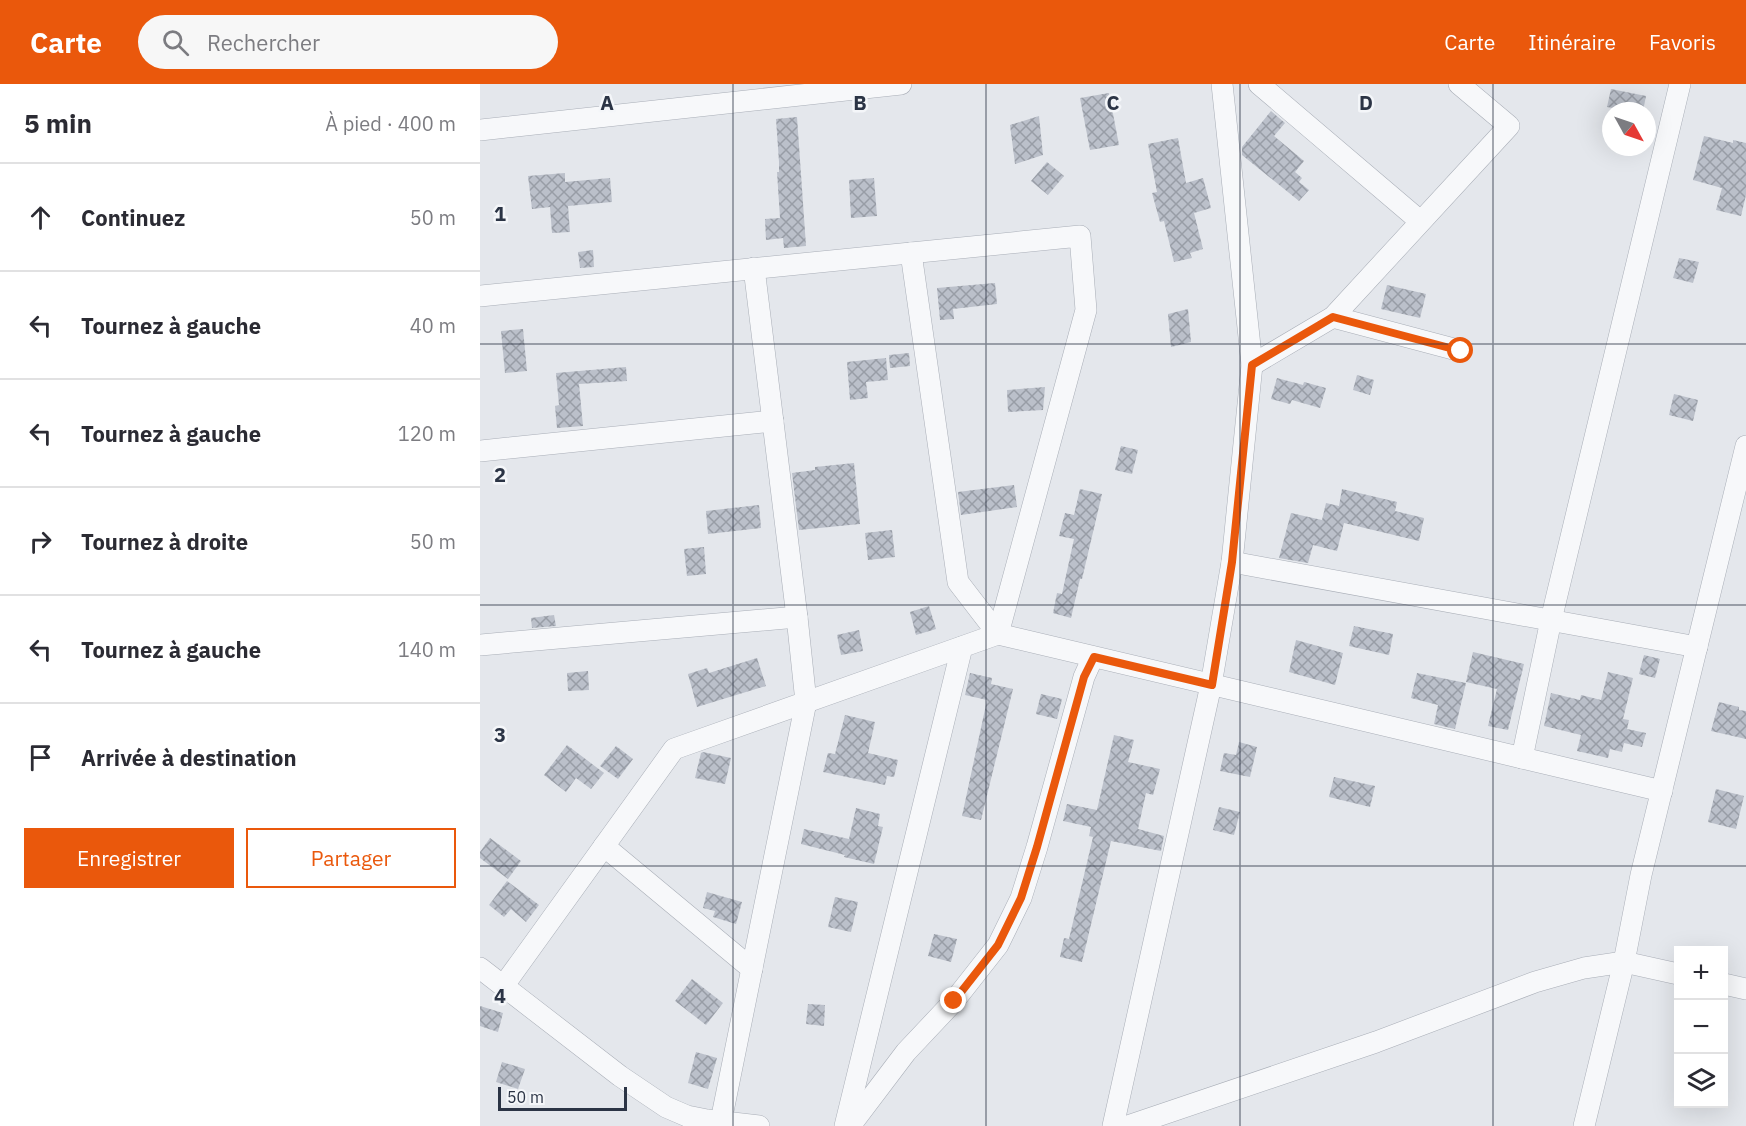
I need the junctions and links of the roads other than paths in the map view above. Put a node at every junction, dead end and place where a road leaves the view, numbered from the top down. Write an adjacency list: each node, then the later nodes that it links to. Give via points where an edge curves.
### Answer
1 (901, 84): 6 (street)
2 (1222, 84): 13 (street)
3 (1259, 84): 7 (street)
4 (1459, 84): 7 (street, via 1509,126)
5 (1680, 84): 19 (street)
6 (480, 130)
7 (1420, 221): 11 (street)
8 (911, 253): 9 (street); 20 (street, via 958,582); 20 (street, via 1080,236 1086,310)
9 (754, 268): 10 (street); 14 (street)
10 (480, 296)
11 (1333, 317): 12 (street); 13 (street)
12 (1461, 351)
13 (1252, 365): 17 (street)
14 (772, 421): 16 (street); 18 (street)
15 (1746, 446): 23 (street)
16 (480, 450)
17 (1232, 562): 19 (street); 25 (street)
18 (797, 617): 21 (street); 26 (street)
19 (1551, 620): 23 (street); 27 (street)
20 (998, 634): 22 (street); 24 (street)
21 (480, 645)
22 (962, 646): 26 (street); 39 (street)
23 (1697, 647): 28 (street)
24 (1094, 657): 25 (street); 39 (street, via 1084,677 1021,898 998,945)
25 (1212, 685): 27 (street); 40 (street)
26 (806, 702): 29 (street, via 674,749); 32 (street)
27 (1522, 758): 28 (street)
28 (1662, 791): 30 (street)
29 (604, 846): 32 (street); 35 (street)
30 (1624, 962): 33 (street); 41 (street, via 1536,982 1376,1042); 42 (street)
31 (480, 968): 35 (street)
32 (752, 969): 37 (street)
33 (1674, 973)
34 (1728, 985): 36 (street)
35 (504, 986): 37 (street, via 666,1107)
36 (1746, 988)
37 (720, 1124): 38 (street)
38 (759, 1126)
39 (848, 1126)
40 (1113, 1126)
41 (1128, 1126)
42 (1584, 1126)

